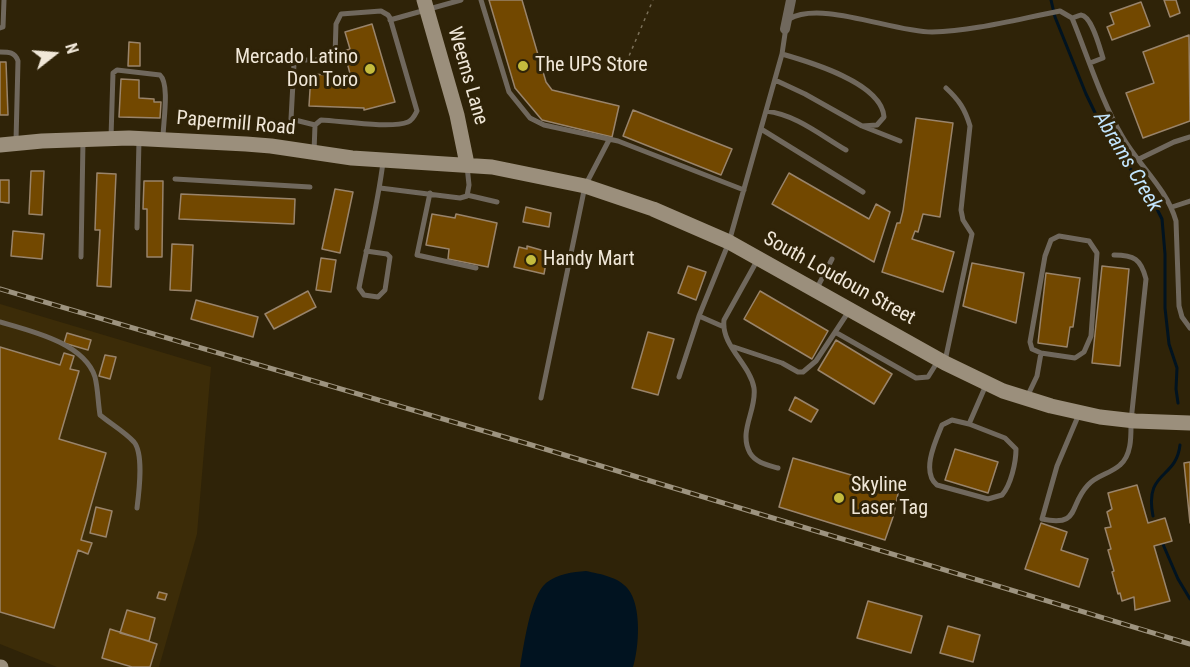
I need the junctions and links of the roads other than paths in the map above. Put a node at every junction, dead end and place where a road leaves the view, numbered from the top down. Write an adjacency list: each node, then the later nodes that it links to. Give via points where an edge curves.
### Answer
1 (4, 0): 10 (lane)
2 (462, 0): 5 (lane)
3 (481, 0): 26 (lane, via 509,92 530,118)
4 (791, 0): 11 (street)
5 (425, 6): 9 (lane); 34 (main road, Weems Lane, via 458,115)
6 (802, 7): 11 (lane)
7 (880, 16): 8 (lane, via 931,32 1060,11)
8 (1072, 18): 14 (lane); 14 (lane, via 1081,15 1091,24 1103,58)
9 (390, 20): 18 (lane, via 417,111 412,119 390,124 321,120); 18 (lane, via 381,11 341,14 336,24 333,60 300,60 294,64 291,119)
10 (0, 28)
11 (785, 29): 13 (lane)
12 (0, 52): 28 (lane, via 12,52 18,61)
13 (782, 54): 15 (lane); 19 (lane, via 840,73 869,94 884,117 877,124)
14 (1090, 63): 32 (lane, via 1112,118)
15 (775, 80): 17 (lane); 19 (lane)
16 (946, 88): 63 (lane, via 960,100 969,126 961,210 972,234)
17 (766, 111): 20 (lane); 30 (lane, via 797,119)
18 (315, 125): 31 (lane)
19 (862, 126): 27 (lane)
20 (761, 129): 39 (lane); 40 (lane)
21 (1190, 137): 32 (lane)
22 (111, 138): 23 (main road, Papermill Road); 24 (main road, Papermill Road); 25 (lane, via 113,73 117,70 163,78)
23 (84, 139): 28 (main road, Papermill Road); 50 (lane)
24 (139, 139): 25 (main road, Papermill Road); 46 (lane)
25 (163, 139): 31 (main road, Papermill Road, via 271,146)
26 (609, 140): 36 (lane); 39 (lane)
27 (900, 141)
28 (16, 143): 29 (main road, Papermill Road)
29 (0, 145)
30 (846, 150)
31 (314, 153): 33 (main road, Papermill Road)
32 (1138, 159): 45 (lane)
33 (383, 160): 34 (main road, Papermill Road); 38 (lane)
34 (467, 164): 36 (main road, South Loudoun Street); 42 (lane)
35 (175, 179): 37 (lane)
36 (585, 186): 47 (main road, South Loudoun Street, via 653,209); 66 (lane)
37 (310, 187)
38 (380, 188): 41 (lane); 48 (lane)
39 (744, 190): 47 (lane)
40 (863, 192)
41 (430, 193): 42 (lane, via 460,198); 53 (lane, via 417,255)
42 (467, 195): 44 (lane)
43 (1190, 201): 45 (lane)
44 (497, 202)
45 (1172, 207): 59 (lane, via 1176,220 1179,306)
46 (137, 228)
47 (729, 242): 51 (main road, South Loudoun Street); 56 (lane)
48 (366, 251): 48 (lane, via 359,288 364,295 378,297 385,290 390,257)
49 (1114, 255): 69 (lane, via 1134,258 1146,279)
50 (81, 257)
51 (758, 258): 54 (main road, South Loudoun Street); 58 (lane, via 724,320)
52 (832, 260): 54 (lane)
53 (476, 268)
54 (816, 290): 55 (main road, South Loudoun Street)
55 (850, 309): 60 (lane); 63 (main road, South Loudoun Street)
56 (699, 316): 58 (lane); 64 (lane)
57 (0, 322): 73 (lane, via 57,342 78,352 87,362 95,378 100,415 139,449)
58 (724, 327): 61 (lane)
59 (1190, 328)
60 (835, 332): 61 (lane, via 816,361 801,372); 63 (lane, via 916,378 928,377)
61 (731, 346): 72 (lane, via 753,385 747,429 749,450 759,462)
62 (1041, 354): 62 (lane, via 1075,358 1084,352 1091,336 1097,253 1089,241 1059,236 1051,240 1030,342 1032,349); 67 (lane)
63 (942, 361): 65 (main road, South Loudoun Street)
64 (679, 377)
65 (987, 383): 67 (main road, South Loudoun Street); 71 (lane)
66 (541, 398)
67 (1027, 399): 68 (main road, South Loudoun Street)
68 (1080, 412): 69 (main road, South Loudoun Street); 69 (lane, via 1057,466 1042,519 1065,520 1092,480 1121,465 1128,454)
69 (1131, 421): 70 (main road, South Loudoun Street)
70 (1190, 423)
71 (969, 424): 71 (lane, via 952,420 942,425 929,468 933,482 988,499 1002,495 1016,449 1005,438)
72 (778, 468)
73 (137, 508)

